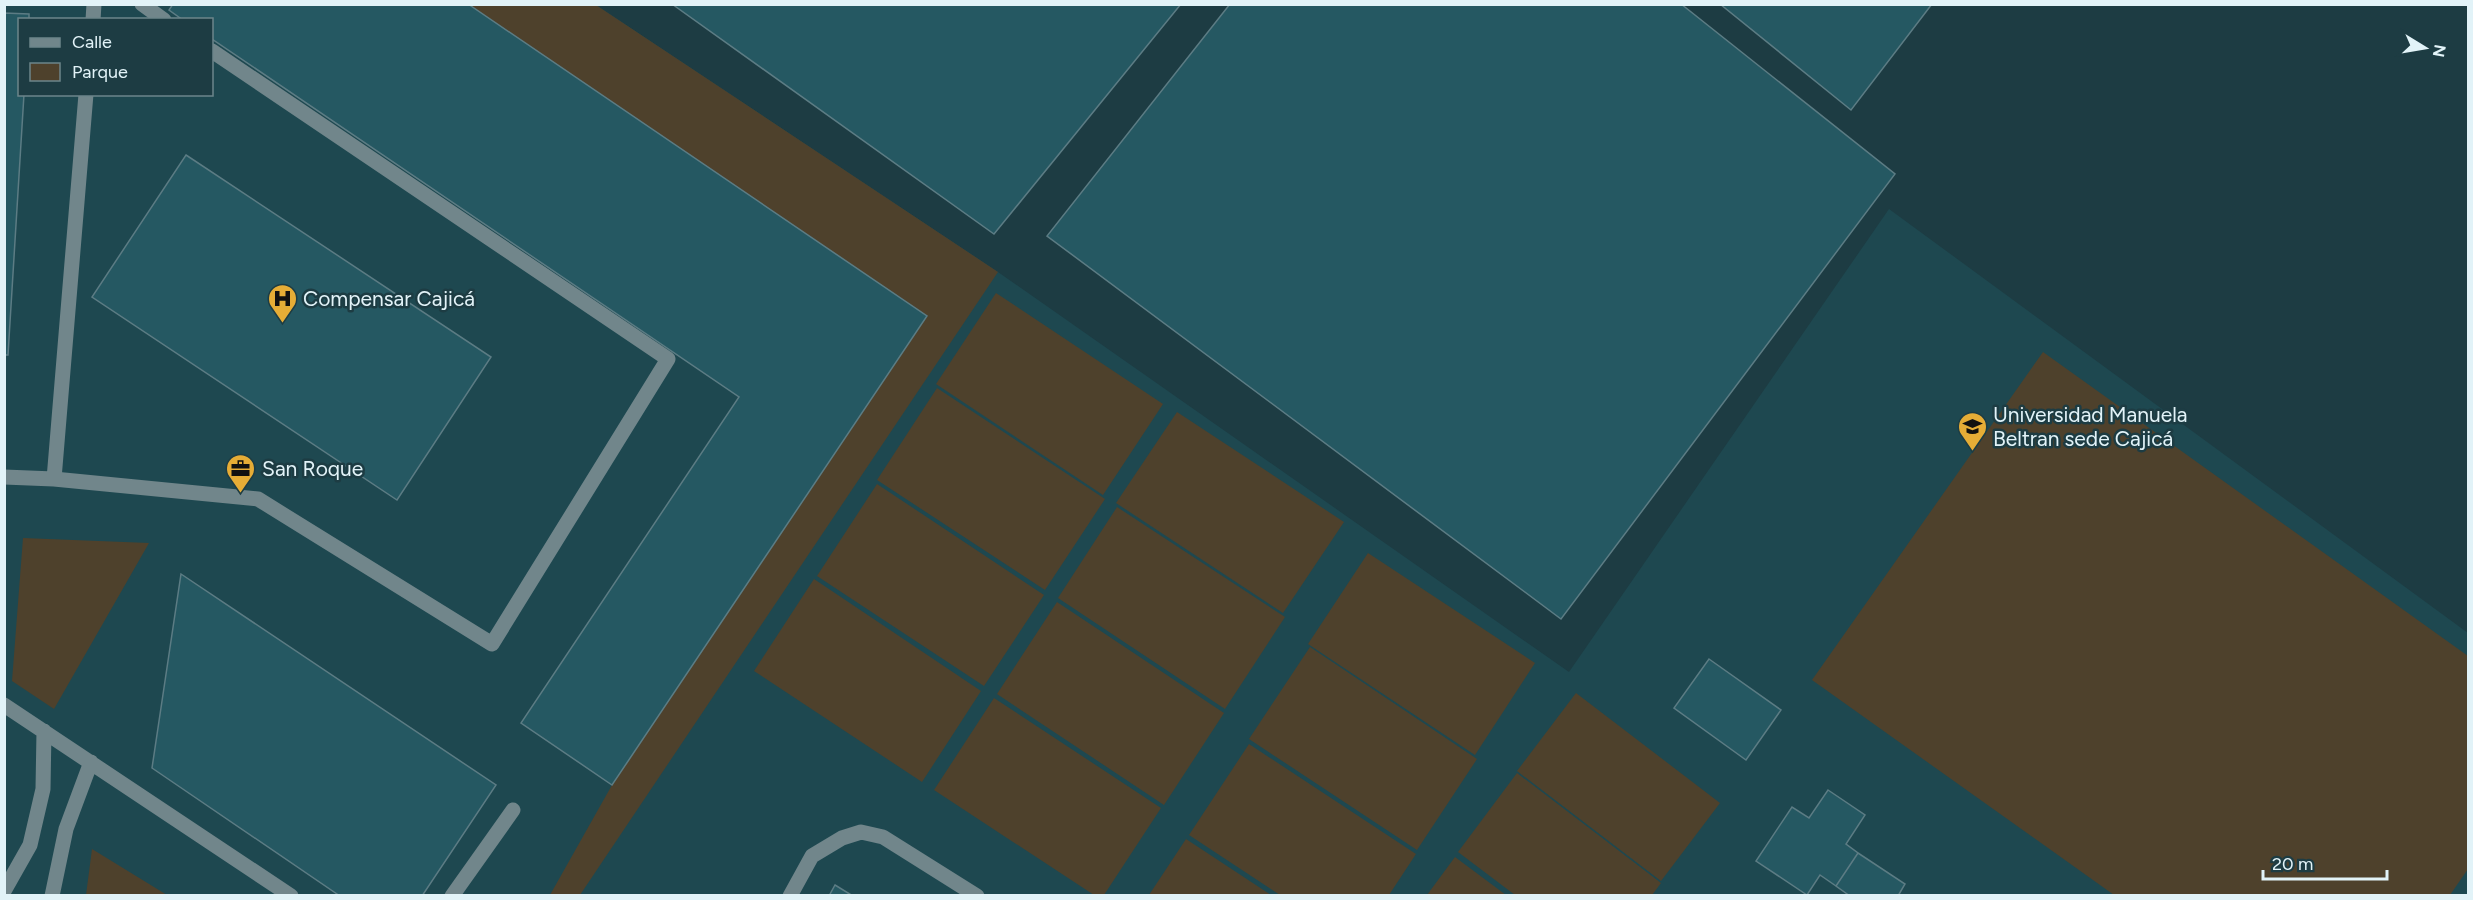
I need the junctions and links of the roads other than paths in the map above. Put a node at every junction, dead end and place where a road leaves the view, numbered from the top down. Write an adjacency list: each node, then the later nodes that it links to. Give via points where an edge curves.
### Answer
1 (142, 4): 2 (lane)
2 (161, 18)
3 (213, 52): 6 (lane, via 668,359 492,644 258,499)
4 (86, 96): 6 (lane)
5 (4, 477): 6 (lane)
6 (54, 479)
7 (4, 705): 8 (lane)
8 (44, 730): 9 (lane); 11 (lane, via 44,789 30,845)
9 (91, 762): 12 (lane, via 66,829); 13 (lane)
10 (513, 810): 14 (lane)
11 (4, 891)
12 (52, 896)
13 (291, 896)
14 (452, 896)
15 (790, 896): 16 (lane, via 812,856 861,832 883,837)
16 (977, 896)

